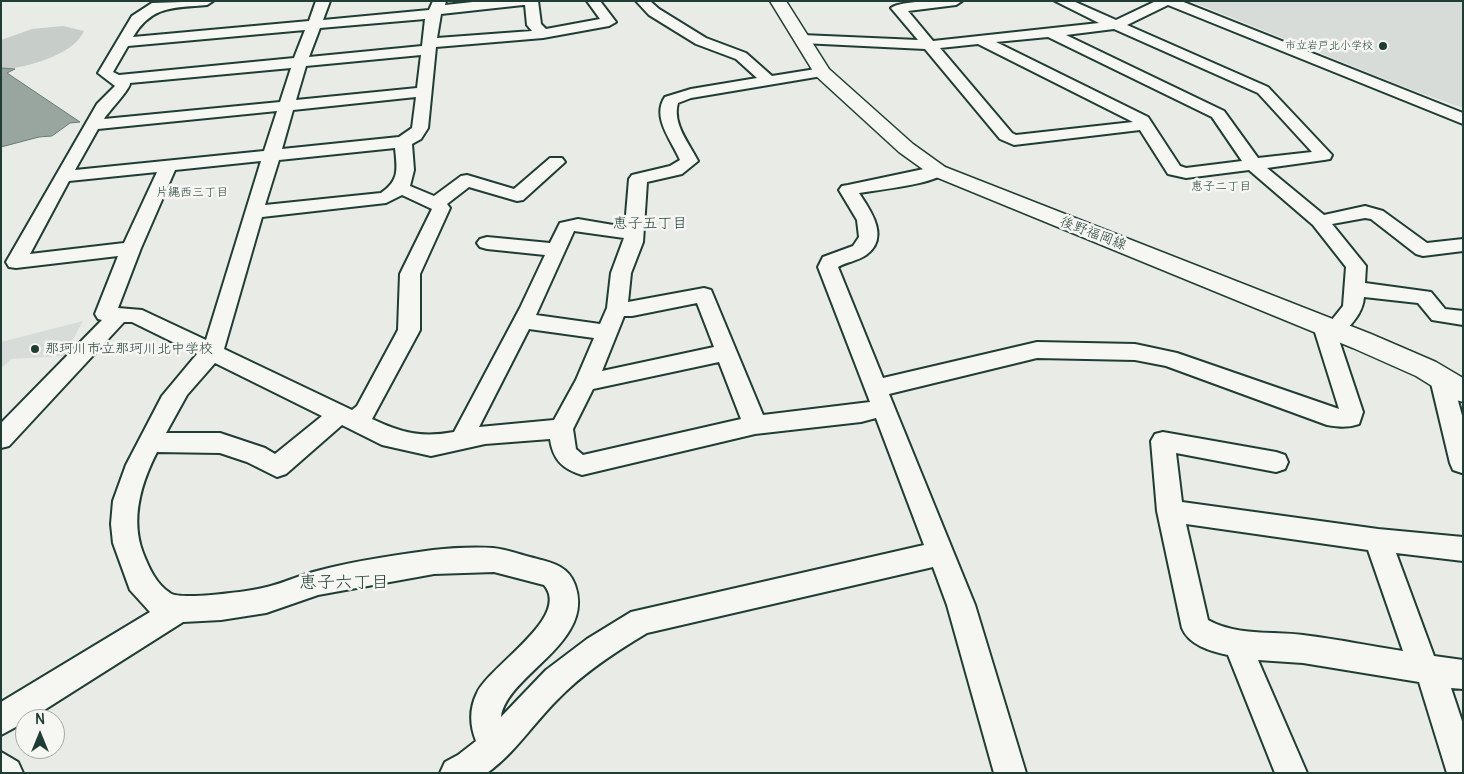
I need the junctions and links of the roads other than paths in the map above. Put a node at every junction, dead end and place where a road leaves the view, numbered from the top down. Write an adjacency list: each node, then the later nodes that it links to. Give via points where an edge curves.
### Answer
1 (207, 1): 18 (street, via 158,6 137,19)
2 (323, 1): 12 (street)
3 (523, 1): 11 (street)
4 (532, 1): 15 (street, via 534,25)
5 (593, 1): 15 (street, via 609,22)
6 (642, 1): 23 (street, via 701,41 741,56)
7 (778, 1): 16 (main road, 後野福岡線)
8 (956, 1): 19 (street, via 898,8)
9 (1061, 1): 13 (street)
10 (1168, 1): 13 (street); 27 (street)
11 (437, 9): 12 (street); 20 (street)
12 (314, 25): 18 (street); 21 (street)
13 (1116, 25): 14 (street); 33 (street, via 1263,90 1324,155)
14 (1050, 32): 17 (street); 33 (street, via 1218,114)
15 (543, 34): 20 (street)
16 (802, 39): 19 (street); 22 (main road, 後野福岡線)
17 (980, 40): 19 (street); 29 (street, via 1142,120)
18 (123, 42): 24 (street, via 105,73)
19 (931, 45): 29 (street, via 1006,136 1014,140)
20 (429, 46): 21 (street); 25 (street)
21 (300, 62): 24 (street); 26 (street)
22 (822, 72): 23 (street); 35 (main road, 後野福岡線, via 906,148)
23 (766, 79): 41 (street, via 691,92 671,100 667,108 669,120 690,161 676,170 638,179)
24 (114, 80): 28 (street, via 124,85 105,104)
25 (424, 92): 26 (street); 30 (street, via 419,133)
26 (286, 106): 28 (street); 31 (street)
27 (1463, 119)
28 (93, 125): 36 (street)
29 (1145, 125): 33 (street, via 1174,170 1179,172)
30 (403, 142): 31 (street); 37 (street, via 408,165)
31 (271, 155): 34 (street); 39 (street)
32 (556, 162): 38 (street, via 517,196 467,180)
33 (1254, 165): 40 (street)
34 (168, 166): 36 (street); 44 (street)
35 (938, 171): 51 (main road, 後野福岡線); 58 (street, via 848,190 866,220 869,237 860,250 830,262 828,267)
36 (63, 176): 44 (street, via 16,262)
37 (400, 188): 38 (street); 39 (street, via 386,198)
38 (436, 203): 59 (street, via 441,208 410,274 409,330 365,412)
39 (256, 212): 53 (street)
40 (1320, 220): 43 (street, via 1365,212 1376,216 1423,250); 46 (street, via 1356,266)
41 (633, 234): 45 (street, via 578,225 567,227); 47 (street, via 622,273)
42 (487, 243): 45 (street)
43 (1463, 245)
44 (131, 248): 48 (street, via 105,314)
45 (555, 250): 50 (street)
46 (1354, 289): 49 (street, via 1424,297 1439,315); 51 (street, via 1353,308)
47 (617, 308): 52 (street); 54 (street, via 632,309 704,295)
48 (119, 315): 53 (street, via 135,315); 62 (street)
49 (1463, 318)
50 (523, 321): 52 (street); 63 (street, via 466,429)
51 (1329, 328): 55 (main road, 後野福岡線, via 1426,369); 58 (street, via 1351,418 1327,416 1169,359 1120,350 1037,350 905,383)
52 (606, 332): 56 (street)
53 (213, 351): 59 (street); 64 (street, via 179,389)
54 (727, 352): 56 (street, via 595,381); 60 (street)
55 (1441, 379): 57 (main road, 後野福岡線); 66 (street)
56 (587, 380): 61 (street)
57 (1463, 392)
58 (880, 398): 60 (street, via 861,413); 70 (street)
59 (347, 418): 63 (street, via 408,443 431,446); 64 (street, via 277,467 256,455 220,443)
60 (755, 425): 61 (street, via 582,465 572,462 564,453)
61 (561, 429): 63 (street)
62 (1, 439)
63 (464, 439)
64 (149, 442): 71 (street, via 126,501 126,543 140,581 162,605)
65 (1276, 462): 67 (street, via 1163,441)
66 (1462, 463)
67 (1170, 511): 68 (street); 72 (street, via 1196,628 1208,637)
68 (1378, 540): 69 (street); 73 (street)
69 (1463, 549)
70 (939, 554): 76 (street, via 641,621 556,680); 81 (street, via 961,606)
71 (179, 609): 75 (street); 76 (street, via 266,600 318,583 434,562 494,560 552,575 562,586 565,603 560,620 488,702 488,732)
72 (1237, 644): 73 (street, via 1280,646); 82 (street)
73 (1427, 670): 74 (street); 78 (street)
74 (1463, 675)
75 (1, 720)
76 (494, 745): 80 (street, via 466,770)
77 (1, 768): 79 (street)
78 (1463, 772)
79 (7, 773)
80 (456, 773)
81 (1010, 773)
82 (1291, 773)

